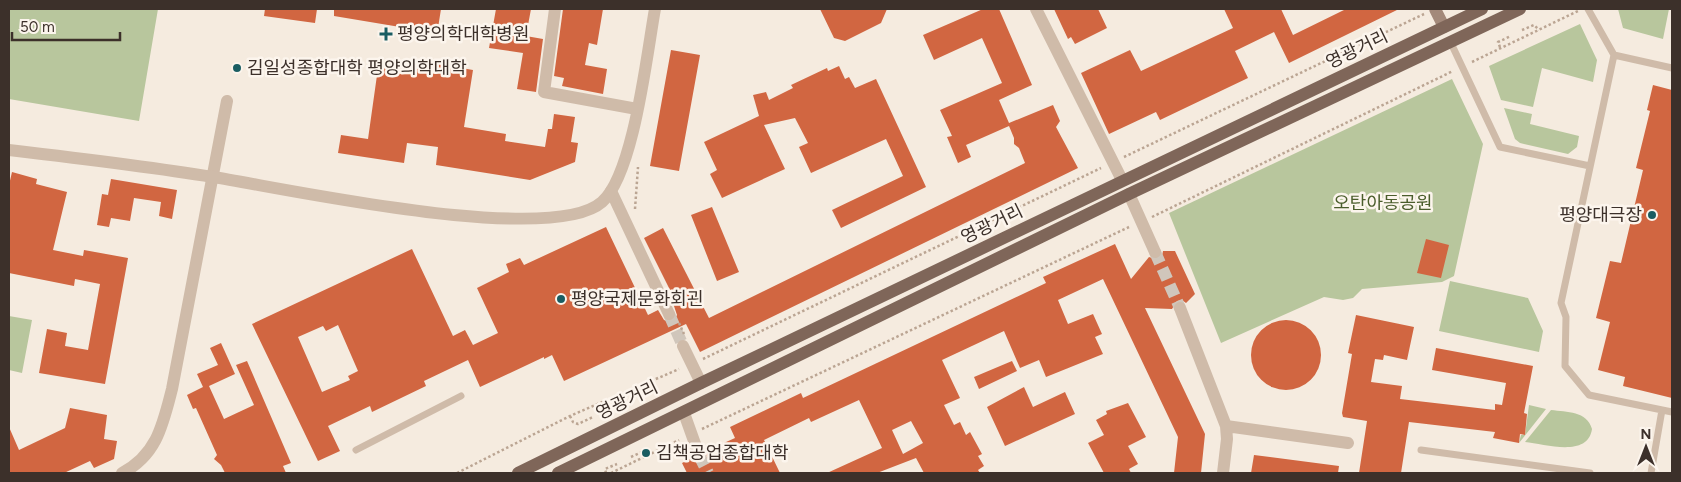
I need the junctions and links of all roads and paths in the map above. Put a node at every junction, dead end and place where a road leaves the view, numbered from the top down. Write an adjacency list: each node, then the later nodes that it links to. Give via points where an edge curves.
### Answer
1 (555, 9): 19 (street, via 544,92)
2 (655, 9): 19 (street)
3 (1036, 9): 22 (street)
4 (1482, 9): 9 (main road, 영광거리)
5 (1520, 9): 13 (main road, 영광거리)
6 (1583, 9): 11 (path)
7 (1588, 9): 15 (lane)
8 (1431, 11): 9 (main road); 22 (path)
9 (1444, 27): 25 (main road, 영광거리)
10 (1522, 30): 11 (path, via 1534,25)
11 (1538, 30): 14 (path)
12 (1511, 36): 14 (path, via 1498,42)
13 (1450, 41): 16 (lane); 27 (main road, 영광거리)
14 (1500, 47): 16 (path)
15 (1614, 55): 17 (lane); 23 (lane)
16 (1462, 66): 23 (lane, via 1500,147); 29 (path)
17 (1672, 68)
18 (227, 101): 24 (street)
19 (637, 109): 26 (street, via 622,167)
20 (9, 150): 24 (street)
21 (639, 159): 28 (path)
22 (1113, 162): 25 (street); 34 (path)
23 (1590, 166): 38 (lane, via 1561,303 1566,317 1565,366 1589,395)
24 (214, 177): 26 (street, via 378,206 515,220 582,212 603,201); 53 (street, via 160,436 143,458)
25 (1122, 180): 35 (main road, 영광거리)
26 (611, 192): 32 (street)
27 (1129, 194): 29 (street); 41 (main road, 영광거리)
28 (635, 214)
29 (1142, 222): 30 (street); 45 (path)
30 (1155, 252)
31 (1180, 308): 44 (street)
32 (673, 316): 33 (path)
33 (684, 341): 34 (street)
34 (691, 364): 35 (street); 36 (path)
35 (701, 383): 55 (main road, 영광거리)
36 (620, 393): 39 (path, via 622,404); 42 (path)
37 (461, 396): 47 (lane)
38 (1662, 410): 40 (lane); 61 (lane)
39 (605, 412)
40 (1672, 412)
41 (684, 413): 45 (street); 56 (main road, 영광거리)
42 (570, 416): 43 (path, via 578,424); 54 (path)
43 (593, 417)
44 (1226, 426): 46 (street); 59 (street)
45 (692, 434): 49 (street); 51 (path)
46 (1348, 443)
47 (356, 450)
48 (1421, 450): 60 (lane)
49 (699, 455)
50 (631, 457): 51 (path, via 642,452)
51 (644, 457): 58 (path)
52 (616, 464): 57 (path, via 605,469)
53 (122, 473)
54 (457, 473)
55 (518, 473)
56 (558, 473)
57 (606, 473)
58 (611, 473)
59 (1222, 473)
60 (1590, 473)
61 (1651, 473)

